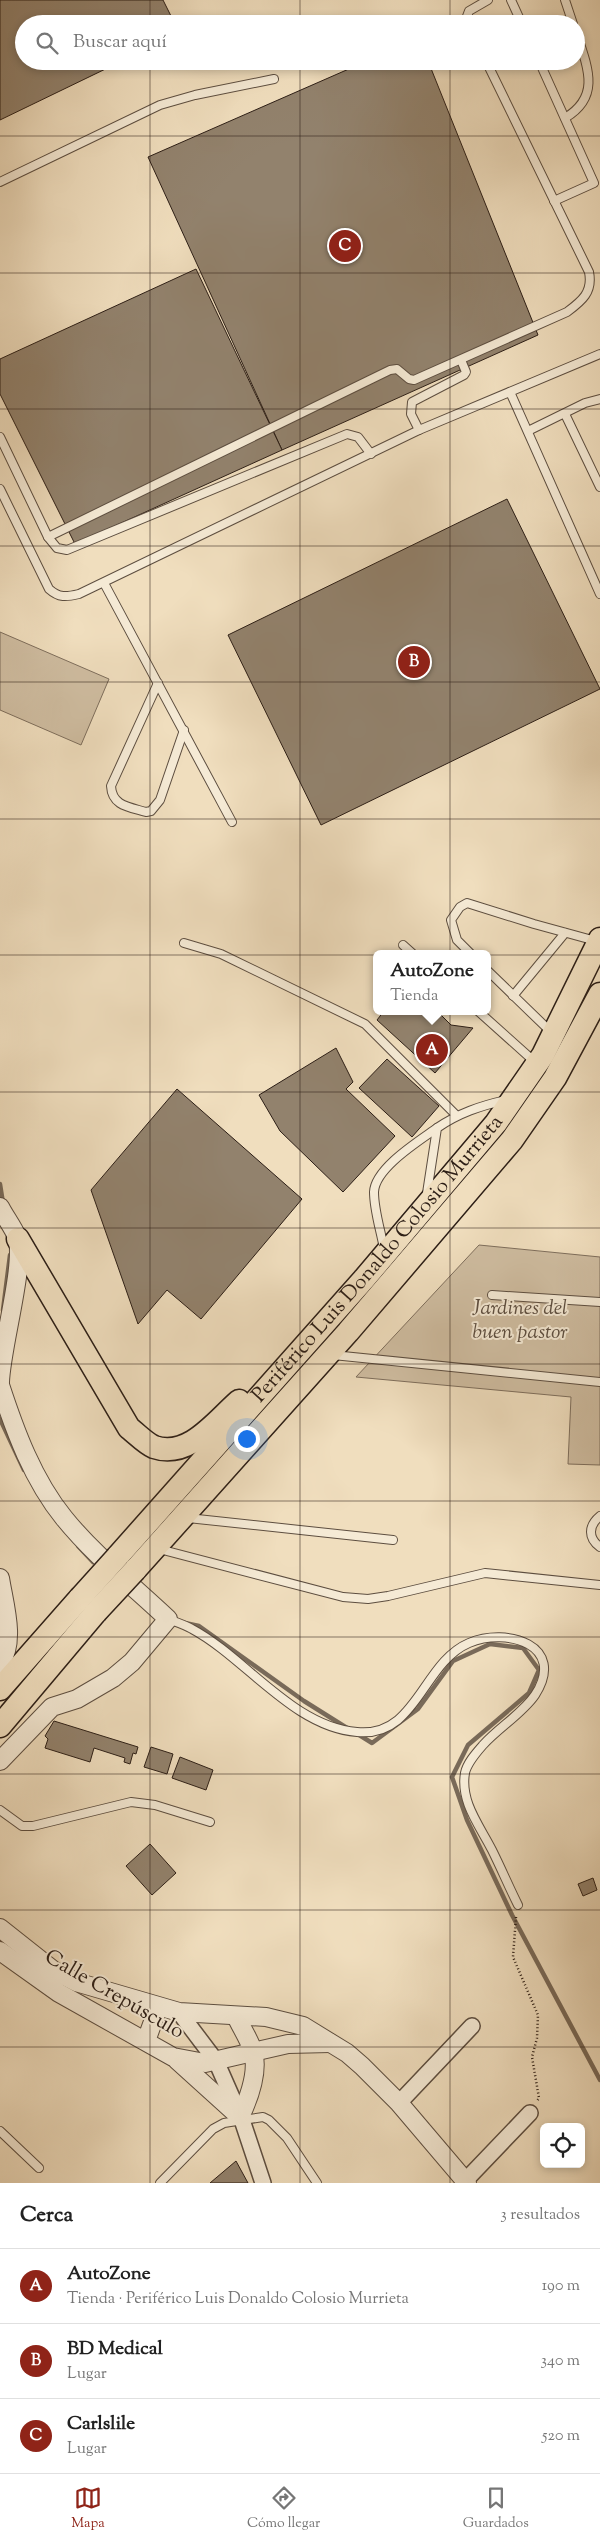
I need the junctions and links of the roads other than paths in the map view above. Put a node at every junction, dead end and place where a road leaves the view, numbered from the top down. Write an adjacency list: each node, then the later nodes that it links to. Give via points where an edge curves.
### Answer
1 (488, 0): 4 (lane)
2 (511, 0): 5 (lane)
3 (565, 0): 6 (lane)
4 (468, 15)
5 (518, 15)
6 (570, 15)
7 (585, 58): 11 (lane, via 595,87 593,98 587,106)
8 (490, 70): 14 (lane)
9 (543, 70): 11 (lane)
10 (274, 79): 13 (lane, via 160,105)
11 (566, 118): 12 (lane)
12 (597, 181): 14 (lane)
13 (0, 182)
14 (554, 201): 16 (lane, via 589,272 591,282 584,300 567,312)
15 (600, 354): 17 (lane)
16 (461, 360): 20 (lane, via 464,374 412,402 411,414); 26 (lane, via 414,380 397,369 390,370)
17 (510, 392): 20 (lane); 21 (lane)
18 (600, 399): 19 (lane)
19 (565, 414): 21 (lane); 24 (lane)
20 (418, 430): 23 (lane)
21 (528, 431): 28 (lane)
22 (0, 437): 26 (lane)
23 (371, 454): 26 (lane, via 358,437 347,434 73,549 57,548); 27 (lane)
24 (600, 487)
25 (1, 494): 27 (lane, via 48,589 56,596 79,594)
26 (48, 537)
27 (104, 583): 29 (lane)
28 (600, 594)
29 (158, 683): 30 (lane); 30 (lane, via 111,786 115,800 146,812 155,806 160,800)
30 (184, 730): 31 (lane)
31 (232, 822)
32 (565, 932): 33 (lane); 37 (lane, via 467,903 451,920 457,940); 40 (lane)
33 (600, 941): 42 (main road, Periférico Luis Donaldo Colosio Murrieta)
34 (184, 943): 45 (lane, via 221,954 365,1024)
35 (403, 945): 36 (lane)
36 (409, 950)
37 (467, 950)
38 (491, 974): 40 (lane)
39 (600, 994): 42 (main road, Periférico Luis Donaldo Colosio Murrieta)
40 (513, 996): 42 (lane)
41 (483, 1015): 43 (lane)
42 (562, 1042): 43 (main road, Periférico Luis Donaldo Colosio Murrieta)
43 (546, 1071): 44 (main road, Periférico Luis Donaldo Colosio Murrieta)
44 (524, 1104): 45 (lane, via 482,1105); 48 (main road, Periférico Luis Donaldo Colosio Murrieta); 50 (main road, Periférico Luis Donaldo Colosio Murrieta)
45 (456, 1115): 46 (lane)
46 (437, 1128): 48 (lane, via 431,1178); 50 (lane, via 389,1165 376,1182 376,1205)
47 (0, 1207): 49 (street)
48 (423, 1209): 50 (main road, Periférico Luis Donaldo Colosio Murrieta)
49 (18, 1238): 53 (main road, via 129,1428 152,1446 176,1449 190,1444); 56 (street, via 18,1271 0,1363)
50 (389, 1267): 53 (main road, Periférico Luis Donaldo Colosio Murrieta); 54 (main road, Periférico Luis Donaldo Colosio Murrieta)
51 (492, 1295): 52 (lane)
52 (600, 1302)
53 (318, 1330): 57 (main road, Periférico Luis Donaldo Colosio Murrieta)
54 (328, 1355): 55 (lane); 57 (main road, Periférico Luis Donaldo Colosio Murrieta)
55 (600, 1382)
56 (0, 1383): 65 (street, via 16,1434 47,1494 63,1517)
57 (169, 1515): 59 (lane); 60 (main road, Periférico Luis Donaldo Colosio Murrieta)
58 (600, 1516): 61 (lane, via 592,1524 590,1532)
59 (393, 1540)
60 (138, 1547): 63 (lane, via 343,1596 368,1599 485,1573); 64 (main road, Periférico Luis Donaldo Colosio Murrieta, bridge); 64 (main road, Periférico Luis Donaldo Colosio Murrieta, bridge, via 135,1570)
61 (600, 1547)
62 (0, 1578): 66 (street, via 8,1642)
63 (600, 1585)
64 (88, 1605): 66 (main road, Periférico Luis Donaldo Colosio Murrieta); 67 (main road, Periférico Luis Donaldo Colosio Murrieta)
65 (168, 1619): 68 (street, via 132,1662 113,1678 77,1699); 73 (lane, via 200,1634 300,1709 331,1727 357,1732 373,1732 394,1725 414,1706 433,1673 451,1653 470,1643 488,1637 510,1638 536,1650 545,1663 543,1682 532,1699 485,1743 465,1772 464,1789 470,1810)
66 (5, 1675): 67 (street)
67 (31, 1689): 68 (street); 69 (main road, Periférico Luis Donaldo Colosio Murrieta)
68 (52, 1707): 70 (street)
69 (0, 1726)
70 (0, 1761)
71 (0, 1810): 72 (lane, via 22,1826 33,1826 131,1802 155,1805)
72 (210, 1822)
73 (518, 1905)
74 (0, 1928): 76 (street, Calle Crepúsculo, via 65,1977)
75 (0, 1951): 80 (street, Calle Crepúsculo, via 58,1994)
76 (158, 2008): 77 (street, Calle Crepúsculo); 80 (street)
77 (179, 2012): 78 (street, Calle Crepúsculo); 84 (street)
78 (236, 2016): 81 (street, Calle Crepúsculo, via 289,2021); 82 (street)
79 (472, 2026): 85 (street)
80 (146, 2042): 83 (street, Calle Crepúsculo)
81 (330, 2043): 82 (street, Calle Crepúsculo, via 288,2044); 85 (street, Calle Crepúsculo, via 362,2066)
82 (253, 2052): 84 (street, Calle Crepúsculo); 87 (street, via 254,2069)
83 (173, 2057): 84 (street, Calle Crepúsculo, via 198,2063); 87 (street)
84 (216, 2061): 87 (street)
85 (399, 2103): 90 (street, Calle Crepúsculo)
86 (530, 2113): 90 (street)
87 (241, 2118): 91 (lane, via 213,2129); 92 (street); 93 (lane, via 263,2117 270,2120 287,2138)
88 (0, 2131): 89 (lane)
89 (39, 2168)
90 (466, 2182)
91 (160, 2183)
92 (264, 2183)
93 (317, 2183)

